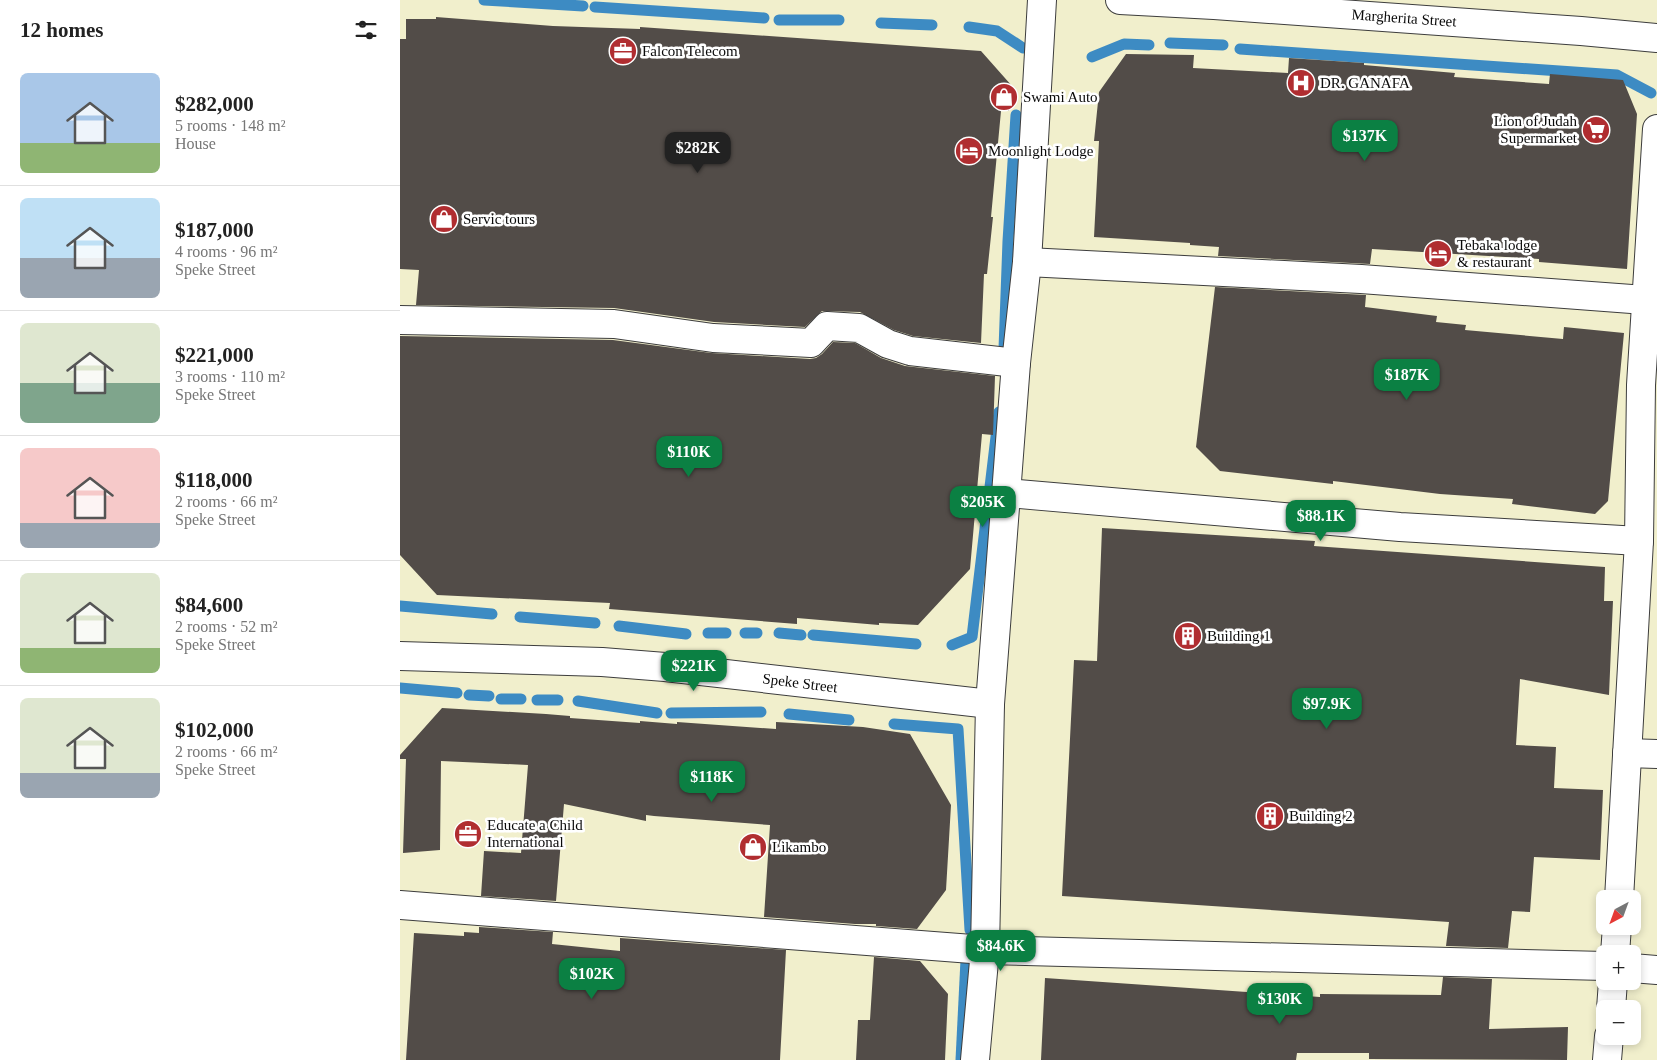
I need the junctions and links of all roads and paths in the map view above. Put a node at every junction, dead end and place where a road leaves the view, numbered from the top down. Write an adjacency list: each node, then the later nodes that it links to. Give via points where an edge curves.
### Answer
1 (1042, 0): 5 (street)
2 (1120, 0): 3 (street, Margherita Street, via 1581,30)
3 (1657, 38)
4 (1657, 129): 6 (street)
5 (1026, 262): 6 (street, via 1360,278); 8 (street)
6 (1645, 300): 9 (street)
7 (400, 320): 8 (street, via 614,324 713,338 811,343 827,326 859,328 888,344 910,351)
8 (1016, 363): 10 (street)
9 (1649, 386): 11 (street)
10 (1007, 493): 11 (street, via 1400,527); 13 (street)
11 (1639, 541): 14 (street)
12 (400, 656): 13 (street, Speke Street, via 602,662)
13 (990, 704): 18 (street)
14 (1627, 753): 15 (street); 16 (street)
15 (1657, 754)
16 (1619, 890)
17 (400, 905): 18 (street)
18 (984, 950): 19 (street); 23 (street)
19 (1596, 966)
20 (1641, 969): 21 (street)
21 (1657, 970)
22 (1609, 1045): 24 (street)
23 (975, 1060)
24 (1608, 1060)

